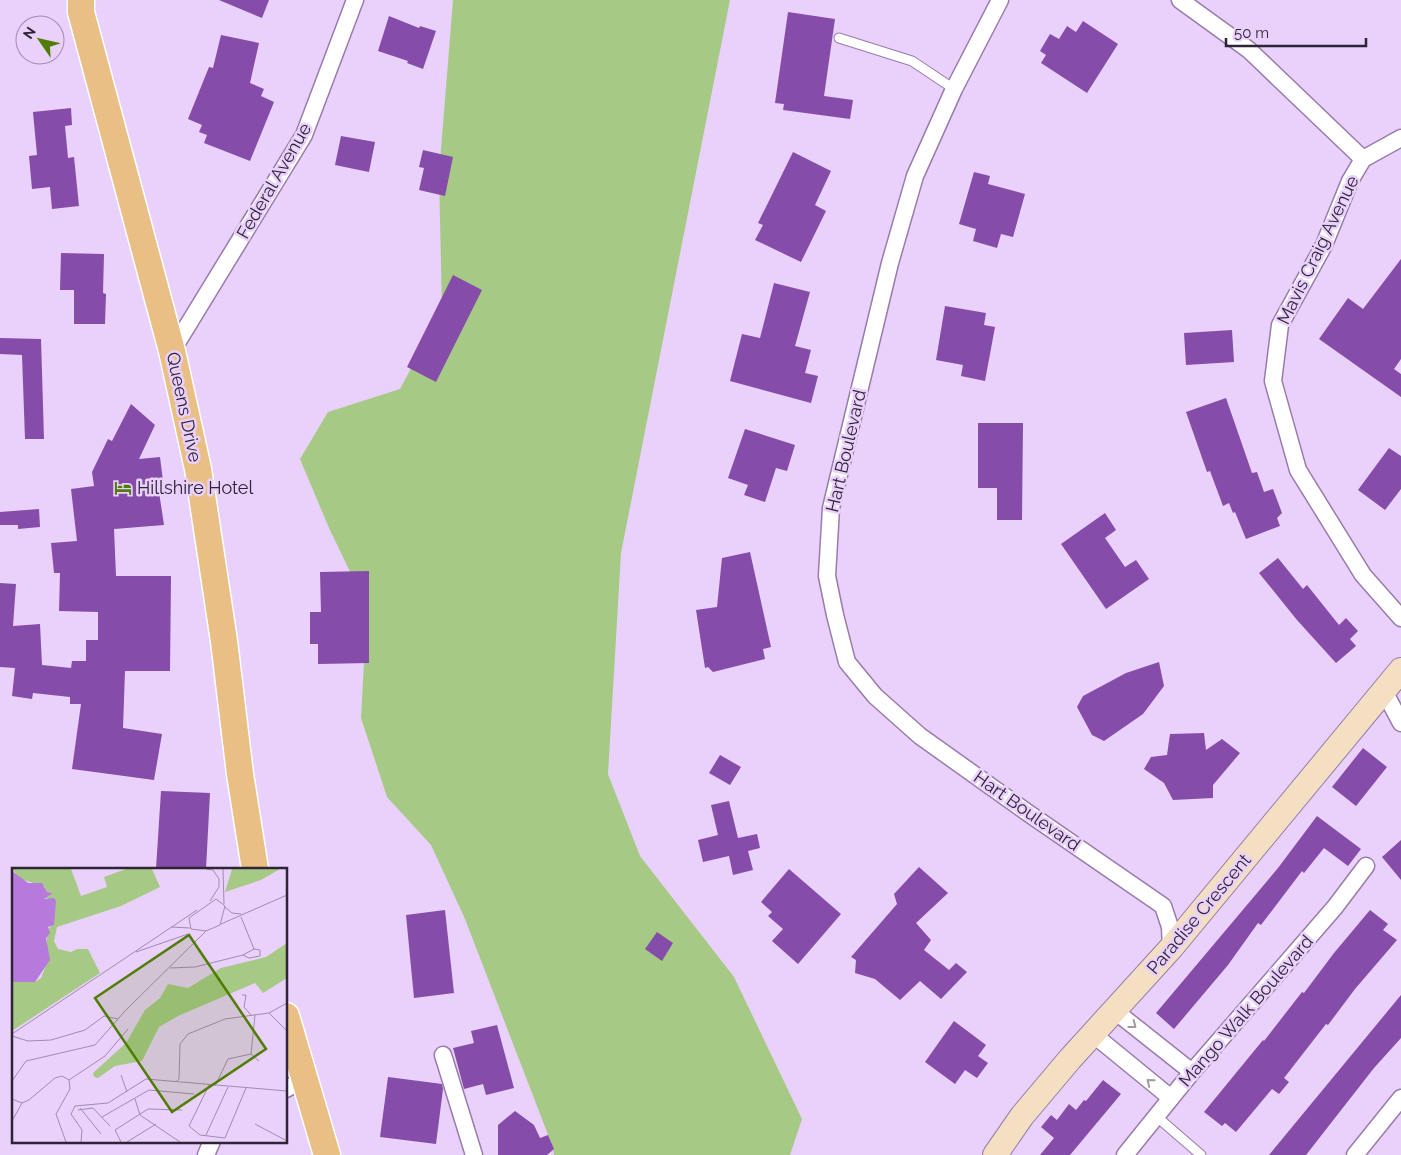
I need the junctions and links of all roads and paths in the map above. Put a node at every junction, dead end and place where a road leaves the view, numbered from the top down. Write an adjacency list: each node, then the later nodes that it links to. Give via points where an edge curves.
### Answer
1 (356, 0): 9 (street, Federal Avenue, via 304,134)
2 (1000, 0): 6 (street, Hart Boulevard)
3 (1180, 0): 8 (street, via 1250,50)
4 (76, 4): 9 (main road, Queens Drive)
5 (839, 38): 6 (lane, via 912,61)
6 (954, 89): 16 (street, Hart Boulevard, via 915,176 890,263 831,508 828,576 834,615 847,662 875,696 920,736 1163,906)
7 (1401, 138): 8 (street, Mavis Craig Avenue)
8 (1363, 159): 10 (street, Mavis Craig Avenue, via 1350,181 1324,245 1280,325 1273,381 1298,470 1363,575)
9 (172, 352): 15 (main road, Queens Drive, via 198,469)
10 (1401, 618)
11 (1401, 670): 12 (street, Paradise Crescent)
12 (1384, 691): 13 (street); 16 (street, Paradise Crescent)
13 (1401, 723)
14 (1366, 866): 21 (street, Mango Walk Boulevard, via 1335,908)
15 (255, 868)
16 (1172, 948): 17 (street, Paradise Crescent)
17 (1115, 1011): 19 (street, Paradise Crescent); 21 (street, one-way to 21)
18 (288, 1031): 22 (main road)
19 (1094, 1035): 23 (street, one-way to 19); 30 (street, Paradise Crescent, via 1022,1116)
20 (443, 1055): 29 (street)
21 (1192, 1072): 23 (street, Mango Walk Boulevard)
22 (295, 1084): 28 (main road)
23 (1171, 1098): 25 (street, Mango Walk Boulevard)
24 (1401, 1098): 33 (street)
25 (1156, 1116): 31 (street, Mango Walk Boulevard); 32 (lane)
26 (212, 1142): 27 (street)
27 (206, 1155)
28 (327, 1155)
29 (474, 1155)
30 (995, 1155)
31 (1125, 1155)
32 (1201, 1155)
33 (1355, 1155)

